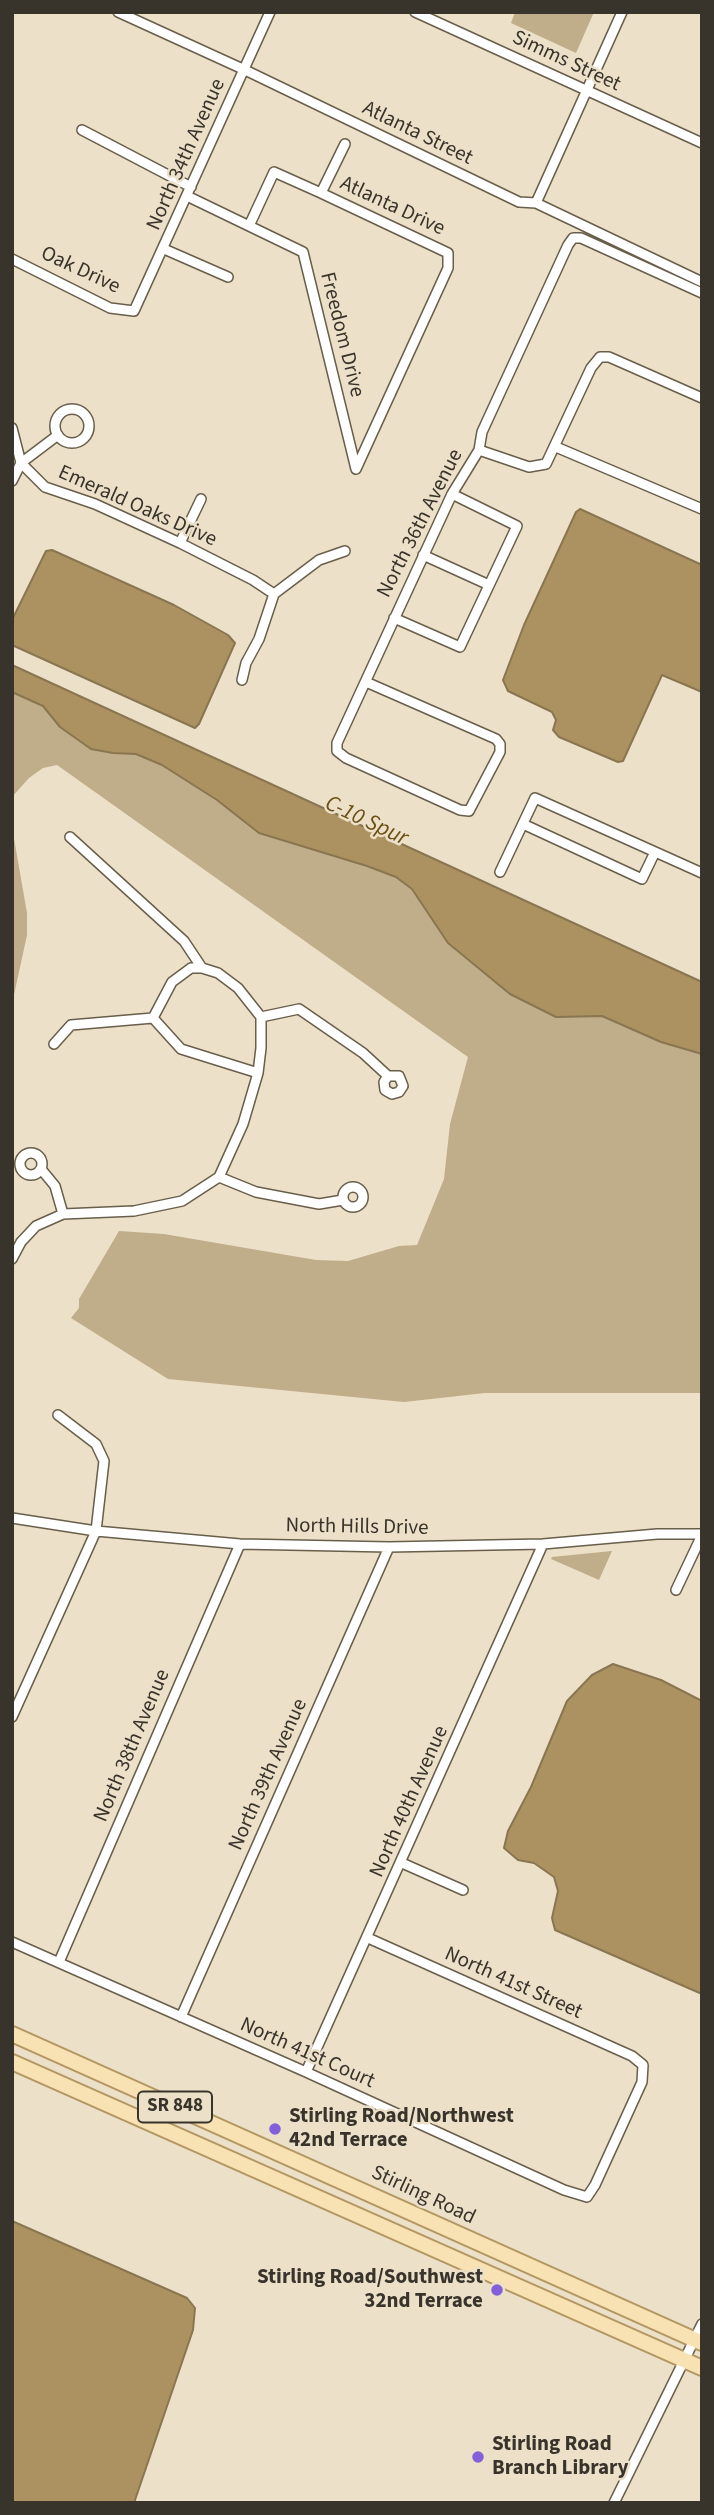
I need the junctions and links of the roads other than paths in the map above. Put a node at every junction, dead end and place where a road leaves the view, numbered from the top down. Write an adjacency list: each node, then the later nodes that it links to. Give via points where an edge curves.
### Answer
1 (118, 12): 5 (street, Atlanta Street)
2 (270, 12): 5 (street, North 34th Avenue)
3 (415, 12): 6 (street, Simms Street)
4 (622, 12): 6 (street)
5 (245, 70): 10 (street, North 34th Avenue); 12 (street, Atlanta Street, via 519,202)
6 (585, 90): 8 (street, Simms Street); 12 (street)
7 (82, 131): 10 (street, Freedom Drive)
8 (702, 143)
9 (345, 144): 11 (street)
10 (189, 192): 13 (street, Freedom Drive); 14 (street, North 34th Avenue)
11 (321, 193): 13 (street, Atlanta Drive, via 274,172); 26 (street, Atlanta Drive, via 448,253 448,268)
12 (536, 203): 17 (street, Atlanta Street)
13 (249, 226): 26 (street, Freedom Drive, via 303,253)
14 (164, 249): 16 (street); 19 (street, North 34th Avenue)
15 (12, 259): 19 (street, Oak Drive, via 110,308)
16 (228, 277)
17 (702, 282)
18 (702, 293): 24 (street, North 36th Avenue, via 573,238 482,432)
19 (134, 312)
20 (702, 398): 23 (street, via 610,357 600,357)
21 (12, 428): 25 (street)
22 (58, 435): 25 (street)
23 (556, 447): 24 (street, via 546,464 529,467); 30 (street)
24 (479, 450): 28 (street, North 36th Avenue)
25 (21, 463): 27 (street); 31 (street, Emerald Oaks Drive, via 45,486)
26 (356, 469)
27 (12, 481)
28 (452, 494): 33 (street, North 36th Avenue); 34 (street, via 517,526)
29 (201, 499): 31 (street)
30 (702, 509)
31 (180, 543): 35 (street, Emerald Oaks Drive)
32 (345, 551): 35 (street, via 319,560)
33 (423, 555): 34 (street); 36 (street, North 36th Avenue)
34 (489, 585): 36 (street, via 460,647)
35 (274, 594): 37 (street)
36 (394, 618): 38 (street, North 36th Avenue)
37 (242, 680)
38 (366, 682): 38 (street, North 36th Avenue, via 500,744 469,811 337,751)
39 (523, 824): 41 (street, via 535,798); 41 (street, via 642,879); 42 (street)
40 (70, 837): 44 (street, via 184,941)
41 (655, 852): 43 (street)
42 (500, 872)
43 (702, 873)
44 (202, 968): 45 (street, via 238,988); 46 (street, via 191,968 172,982)
45 (261, 1017): 48 (street); 49 (street, via 299,1009)
46 (153, 1018): 47 (street, via 71,1025); 48 (street, via 181,1049)
47 (54, 1044)
48 (258, 1073): 51 (street, via 243,1124)
49 (388, 1076)
50 (41, 1169): 53 (street, via 55,1186)
51 (219, 1177): 52 (street, via 256,1192 319,1204); 53 (street, via 182,1201 134,1211)
52 (343, 1200)
53 (63, 1214): 54 (street, via 36,1226)
54 (12, 1259)
55 (58, 1415): 57 (street, via 96,1444 104,1461)
56 (12, 1518): 57 (street, North Hills Drive)
57 (96, 1531): 59 (street, North Hills Drive); 63 (street)
58 (702, 1535): 60 (street, North Hills Drive, via 657,1534); 62 (street)
59 (240, 1544): 61 (street, North Hills Drive); 68 (street, North 38th Avenue)
60 (543, 1544): 61 (street, North Hills Drive); 64 (street, North 40th Avenue)
61 (389, 1547): 69 (street, North 39th Avenue)
62 (676, 1590)
63 (12, 1717)
64 (402, 1863): 65 (street); 66 (street, North 40th Avenue)
65 (463, 1890)
66 (368, 1938): 72 (street, North 40th Avenue); 76 (street, North 41st Street, via 632,2056 643,2065 642,2082)
67 (12, 1942): 68 (street, North 41st Court)
68 (59, 1962): 69 (street, North 41st Court)
69 (181, 2017): 72 (street, North 41st Court)
70 (12, 2034): 73 (main road, Stirling Road / SR 848)
71 (12, 2062): 74 (main road, Stirling Road / SR 848)
72 (306, 2072): 76 (street, North 41st Court)
73 (203, 2120): 74 (main road, via 195,2129); 75 (main road, Stirling Road / SR 848)
74 (166, 2130): 77 (main road, Stirling Road / SR 848)
75 (337, 2179): 77 (main road); 79 (main road, Stirling Road / SR 848)
76 (587, 2197)
77 (327, 2202): 80 (main road, Stirling Road / SR 848)
78 (702, 2324): 79 (street)
79 (698, 2341): 80 (street)
80 (685, 2361): 81 (main road, Stirling Road / SR 848); 82 (street)
81 (702, 2368)
82 (614, 2503)

